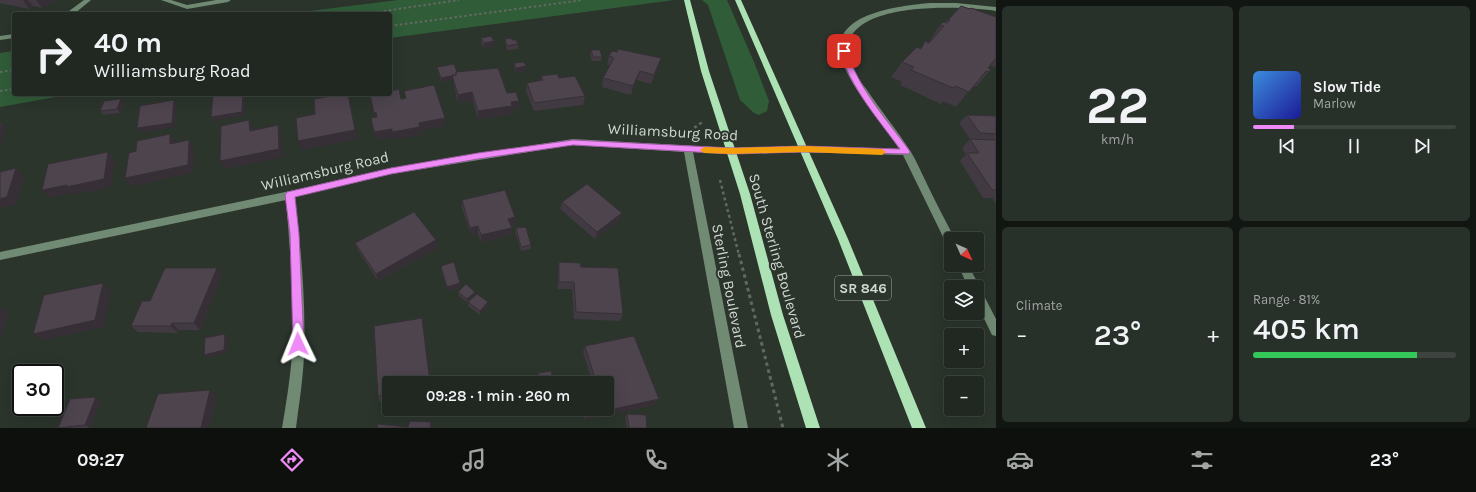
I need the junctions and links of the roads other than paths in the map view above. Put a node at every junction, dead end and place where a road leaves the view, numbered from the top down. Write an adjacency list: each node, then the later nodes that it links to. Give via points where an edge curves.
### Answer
1 (88, 0): 7 (street)
2 (164, 0): 3 (street, via 187,7)
3 (228, 0)
4 (687, 0): 12 (main road, South Sterling Boulevard, via 705,71)
5 (738, 0): 11 (main road, SR 846)
6 (996, 9): 13 (street, via 943,2 892,6 866,14 849,30 844,39 848,67)
7 (72, 12)
8 (12, 36): 9 (street)
9 (0, 38)
10 (688, 149): 12 (street, Williamsburg Road); 14 (street, Williamsburg Road, via 573,142 391,171); 20 (street, Sterling Boulevard)
11 (804, 149): 12 (street, Williamsburg Road); 13 (street, Williamsburg Road); 22 (main road, SR 846)
12 (732, 151): 21 (main road, South Sterling Boulevard, via 777,315)
13 (906, 152): 15 (street)
14 (290, 195): 16 (street, Williamsburg Road); 19 (street, via 298,344)
15 (946, 232)
16 (0, 256)
17 (984, 307): 18 (street)
18 (996, 331)
19 (290, 428)
20 (741, 428)
21 (813, 428)
22 (919, 428)

